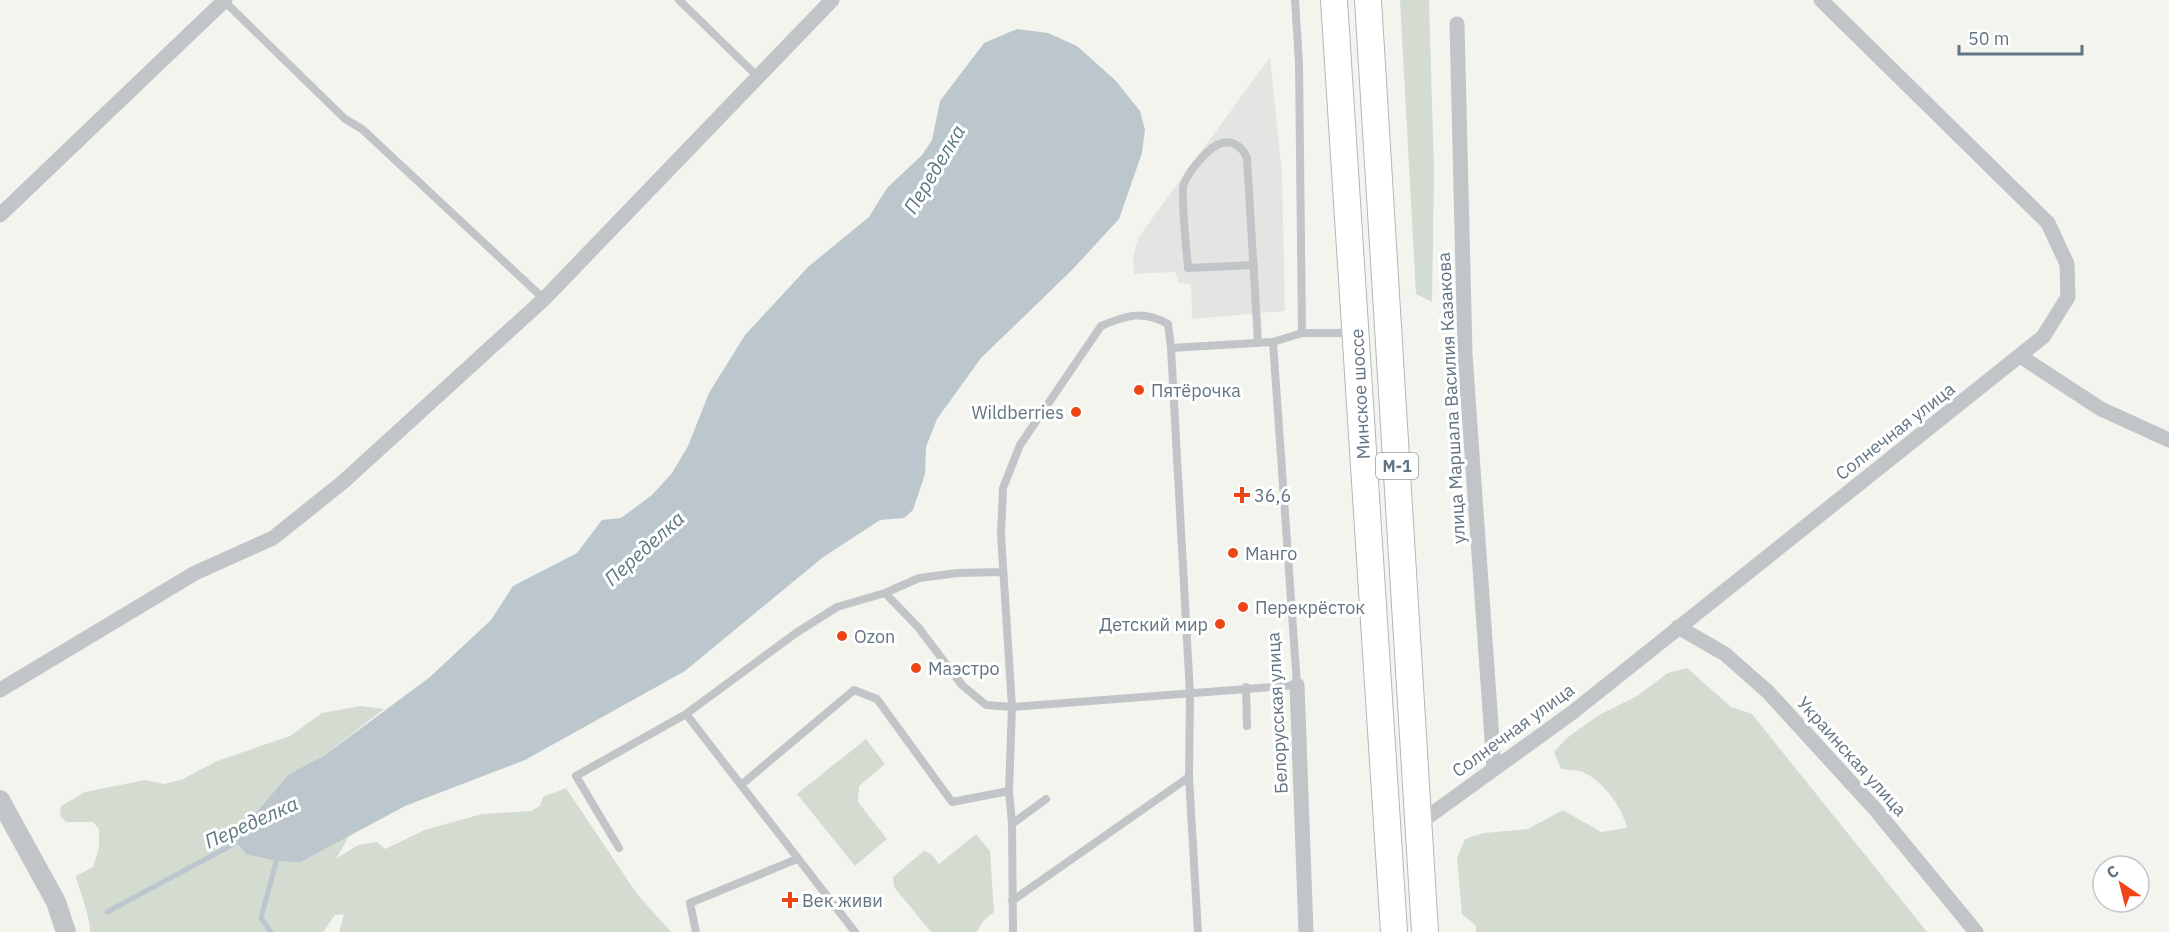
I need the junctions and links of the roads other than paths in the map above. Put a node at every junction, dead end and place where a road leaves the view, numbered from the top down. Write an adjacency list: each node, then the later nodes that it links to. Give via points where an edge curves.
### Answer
1 (224, 0): 10 (street); 12 (lane, via 345,120 363,129)
2 (680, 0): 9 (lane)
3 (832, 0): 9 (street)
4 (1295, 0): 13 (lane)
5 (1334, 0): 14 (highway, Минское шоссе / М-1)
6 (1368, 0): 37 (highway, Минское шоссе / М-1)
7 (1821, 0): 18 (street, Солнечная улица, via 2048,223 2067,264 2068,297 2043,337)
8 (1457, 24): 30 (street, улица Маршала Василия Казакова, via 1465,354)
9 (758, 77): 12 (street)
10 (0, 215)
11 (1254, 265): 11 (lane, via 1188,268 1183,184 1206,152 1221,143 1241,148 1247,158); 16 (lane)
12 (544, 299): 25 (street, via 343,482 273,538 195,573)
13 (1302, 333): 14 (lane); 15 (lane)
14 (1356, 334): 47 (highway, Минское шоссе / М-1)
15 (1273, 342): 16 (lane); 23 (lane, Белорусская улица)
16 (1258, 343): 17 (lane)
17 (1171, 348): 20 (lane, via 1168,324 1152,314 1120,318 1101,326 1020,444 1003,488); 26 (lane)
18 (2020, 356): 19 (street, via 2102,409); 22 (street, Солнечная улица)
19 (2169, 440)
20 (1003, 572): 21 (lane, via 919,578); 27 (lane)
21 (885, 593): 27 (lane, via 918,627 962,686 986,705); 28 (lane, via 837,607)
22 (1678, 627): 30 (street, Солнечная улица, via 1573,712); 49 (street, Украинская улица, via 1725,654 1768,692 1875,809)
23 (1297, 685): 24 (lane); 46 (street, Белорусская улица)
24 (1246, 687): 26 (lane); 29 (lane)
25 (0, 690)
26 (1190, 694): 27 (lane); 31 (lane)
27 (1012, 707): 33 (lane)
28 (686, 714): 32 (lane); 38 (lane, via 576,776)
29 (1247, 726)
30 (1494, 768): 37 (street, Солнечная улица)
31 (1189, 777): 40 (lane); 45 (lane)
32 (741, 785): 33 (lane, via 854,690 877,699 952,802); 39 (lane)
33 (1009, 791): 36 (lane)
34 (1046, 799): 36 (lane)
35 (0, 800): 41 (street, via 56,902)
36 (1012, 824): 40 (lane)
37 (1418, 824): 48 (highway, Минское шоссе / М-1)
38 (620, 848)
39 (797, 859): 42 (lane, via 690,903); 43 (lane)
40 (1012, 900): 44 (lane)
41 (66, 932)
42 (696, 932)
43 (855, 932)
44 (1013, 932)
45 (1197, 932)
46 (1306, 932)
47 (1394, 932)
48 (1425, 932)
49 (1976, 932)

